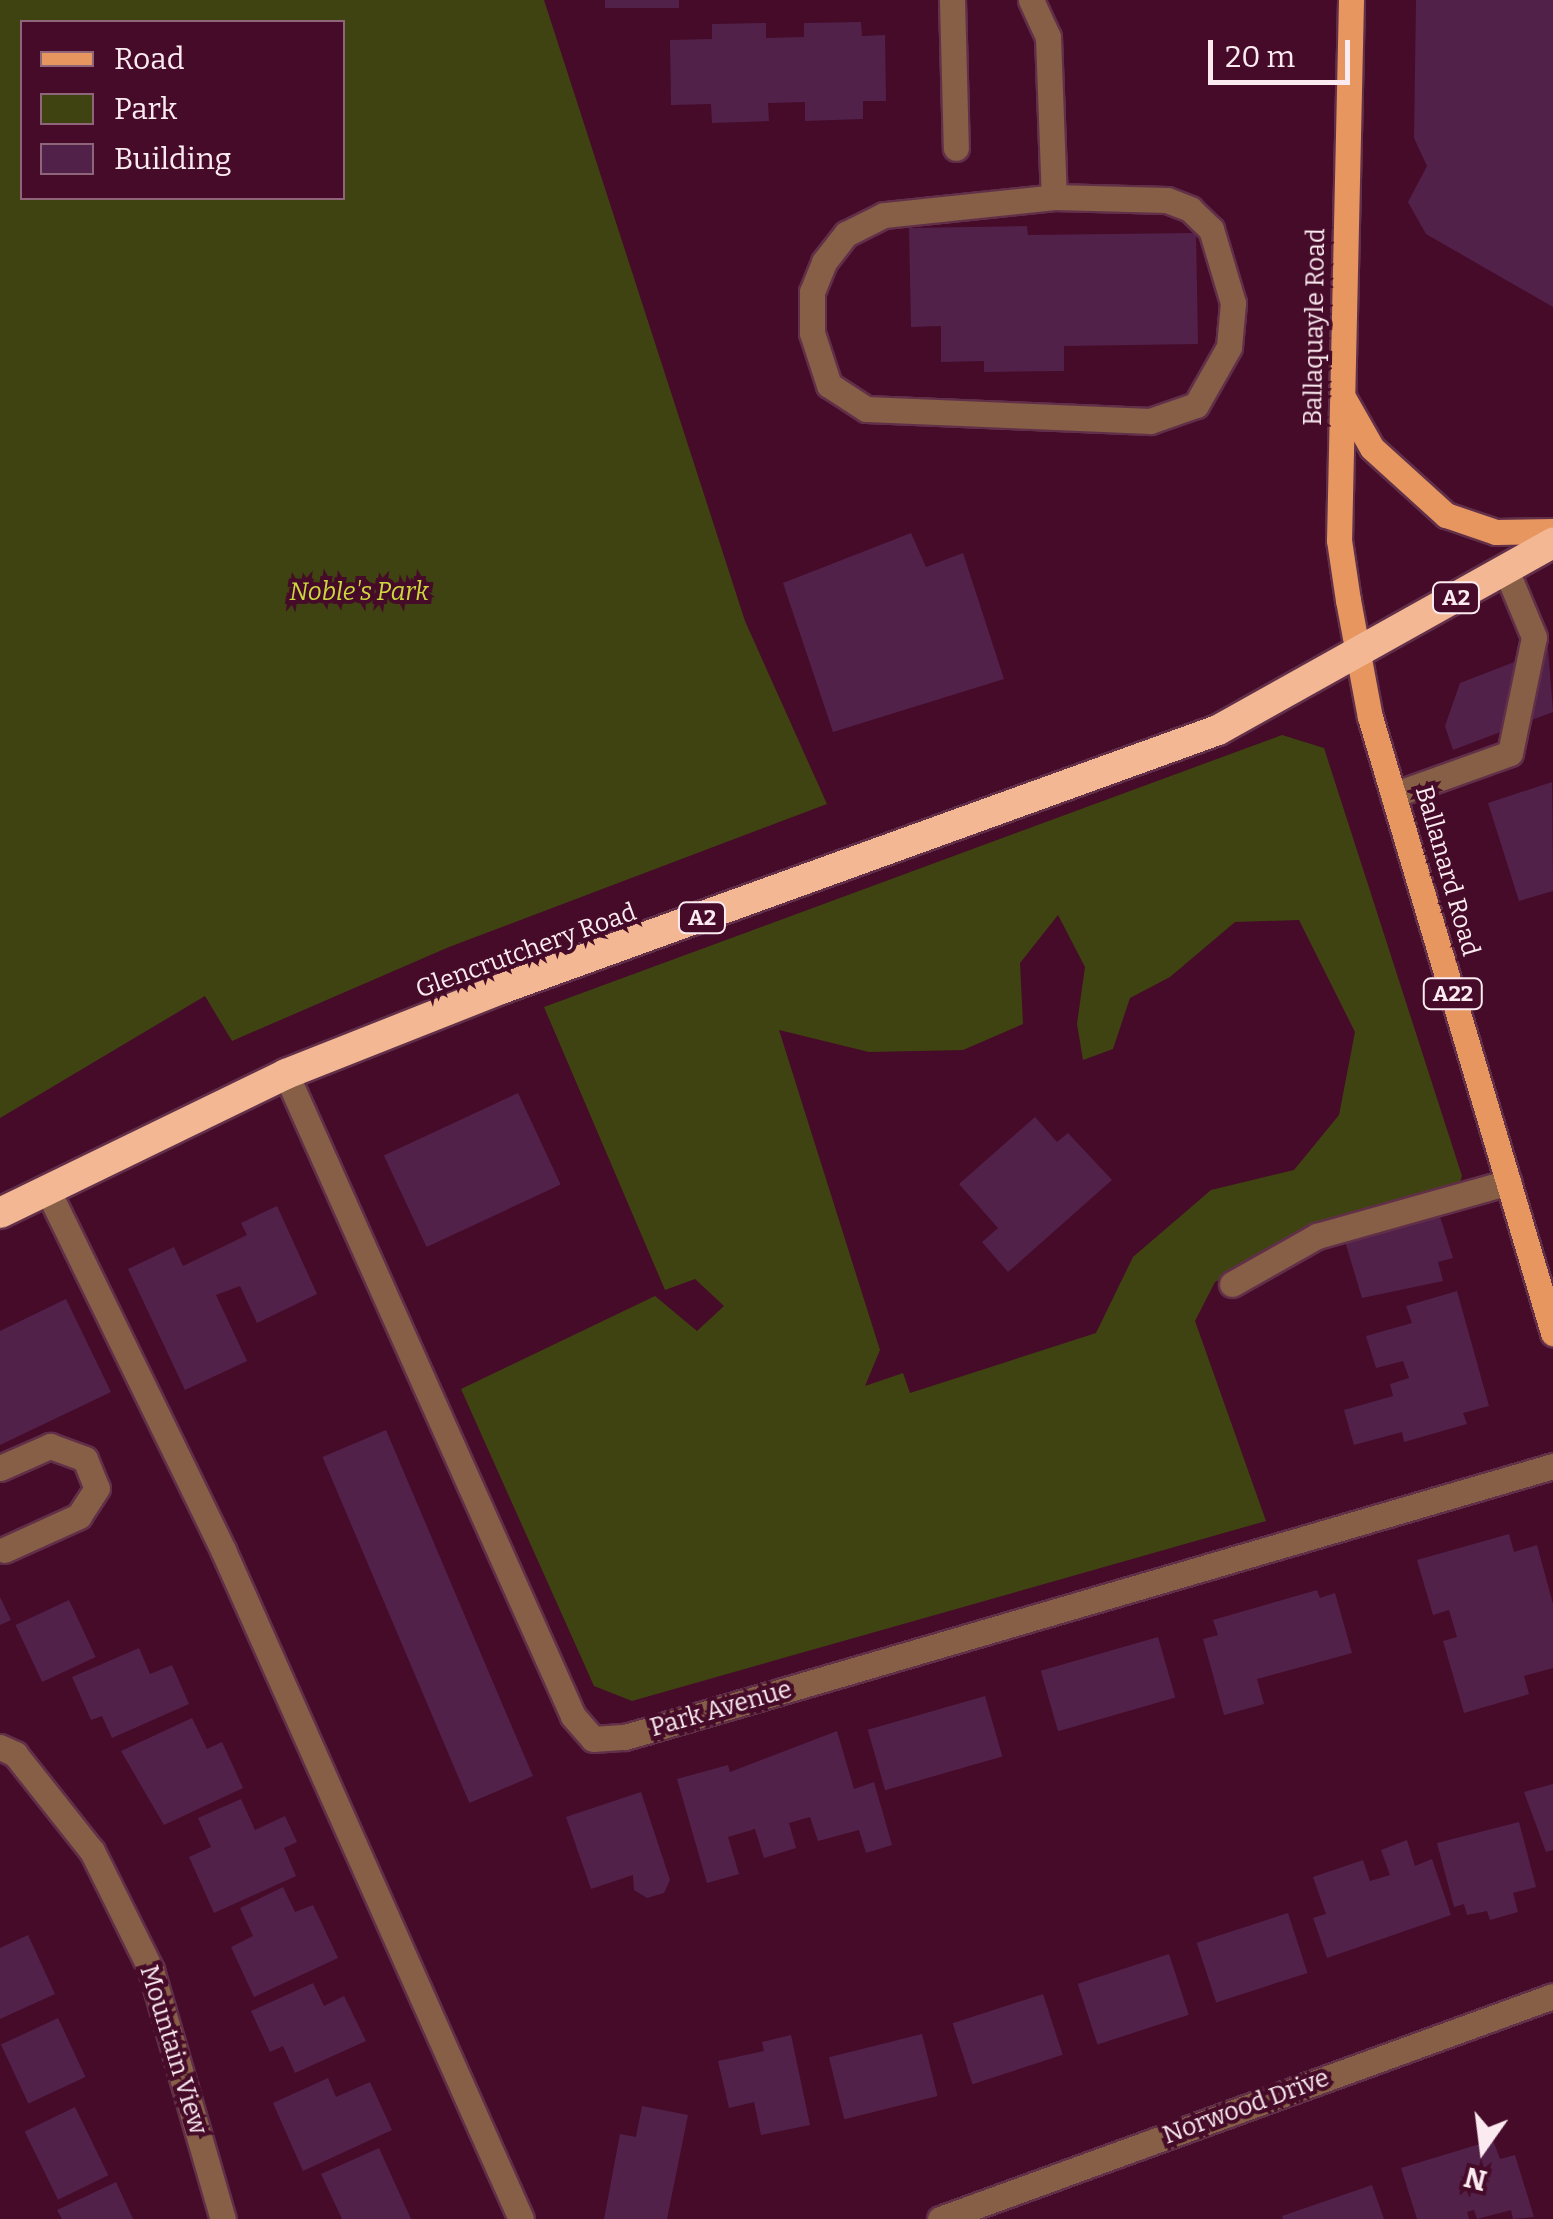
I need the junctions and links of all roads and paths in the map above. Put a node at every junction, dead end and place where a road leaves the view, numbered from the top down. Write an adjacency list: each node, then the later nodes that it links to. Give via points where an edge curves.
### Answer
1 (952, 0): 4 (street)
2 (1031, 0): 5 (street, via 1048,37)
3 (1352, 0): 6 (main road, Ballaquayle Road / A22)
4 (956, 148)
5 (1054, 198): 5 (street, via 884,215 846,234 812,292 816,355 829,384 866,409 1150,421 1196,405 1229,347 1233,303 1211,229 1167,200)
6 (1344, 399): 7 (main road, via 1372,448 1446,515 1496,532); 10 (main road, Ballaquayle Road / A22, via 1339,540)
7 (1553, 530)
8 (1553, 543): 9 (highway, A2)
9 (1506, 570): 10 (highway, A2); 11 (street, via 1534,637 1510,753)
10 (1358, 654): 11 (main road, Ballanard Road / A22); 12 (highway, Glencrutchery Road / A2, via 1218,730 1162,752 500,989)
11 (1393, 794): 13 (main road, Ballanard Road / A22)
12 (286, 1074): 14 (highway, Glencrutchery Road / A2); 18 (street, Park Avenue, via 573,1716 593,1740 625,1737)
13 (1508, 1182): 16 (street, via 1317,1236); 17 (main road, Ballanard Road / A22)
14 (47, 1189): 15 (highway, Glencrutchery Road / A2); 24 (street, via 224,1550)
15 (0, 1213)
16 (1232, 1284)
17 (1553, 1334)
18 (1553, 1466)
19 (0, 1468): 20 (street, via 50,1446 85,1459 96,1488 80,1516)
20 (4, 1550)
21 (0, 1747): 23 (street, Mountain View, via 15,1754 92,1851 151,1970)
22 (1553, 1996): 25 (street, Norwood Drive)
23 (223, 2219)
24 (521, 2219)
25 (940, 2219)

